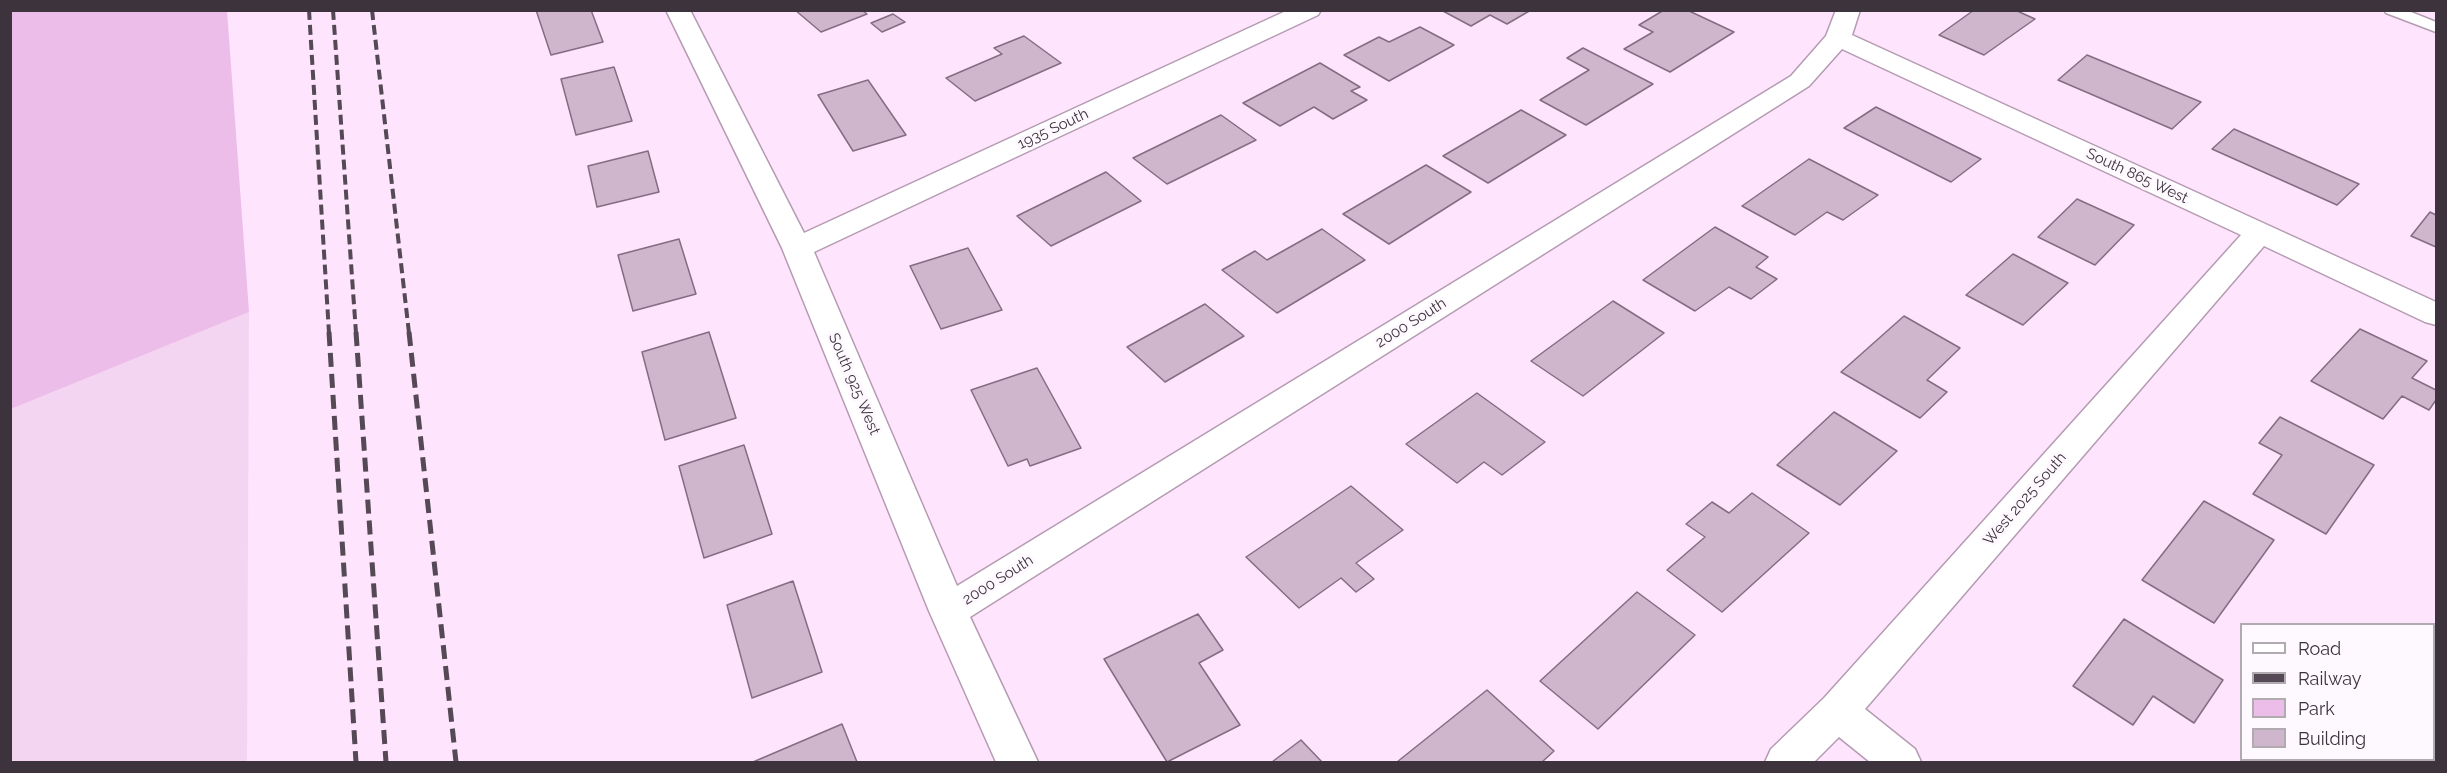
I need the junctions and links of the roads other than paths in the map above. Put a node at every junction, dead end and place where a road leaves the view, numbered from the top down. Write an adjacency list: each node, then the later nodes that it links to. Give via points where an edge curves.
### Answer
1 (678, 10): 7 (street, South 925 West)
2 (1309, 10): 7 (street, 1935 South)
3 (2391, 10): 5 (lane)
4 (1843, 24): 6 (street, South 865 West); 9 (street, 2000 South, via 1800,81)
5 (2436, 27)
6 (2260, 232): 8 (street, South 865 West); 10 (street, West 2025 South)
7 (797, 248): 9 (street, South 925 West)
8 (2436, 314)
9 (948, 611): 11 (street, South 925 West)
10 (1838, 711): 12 (street, West 2025 South); 13 (street)
11 (1017, 762)
12 (1786, 762)
13 (1900, 762)

